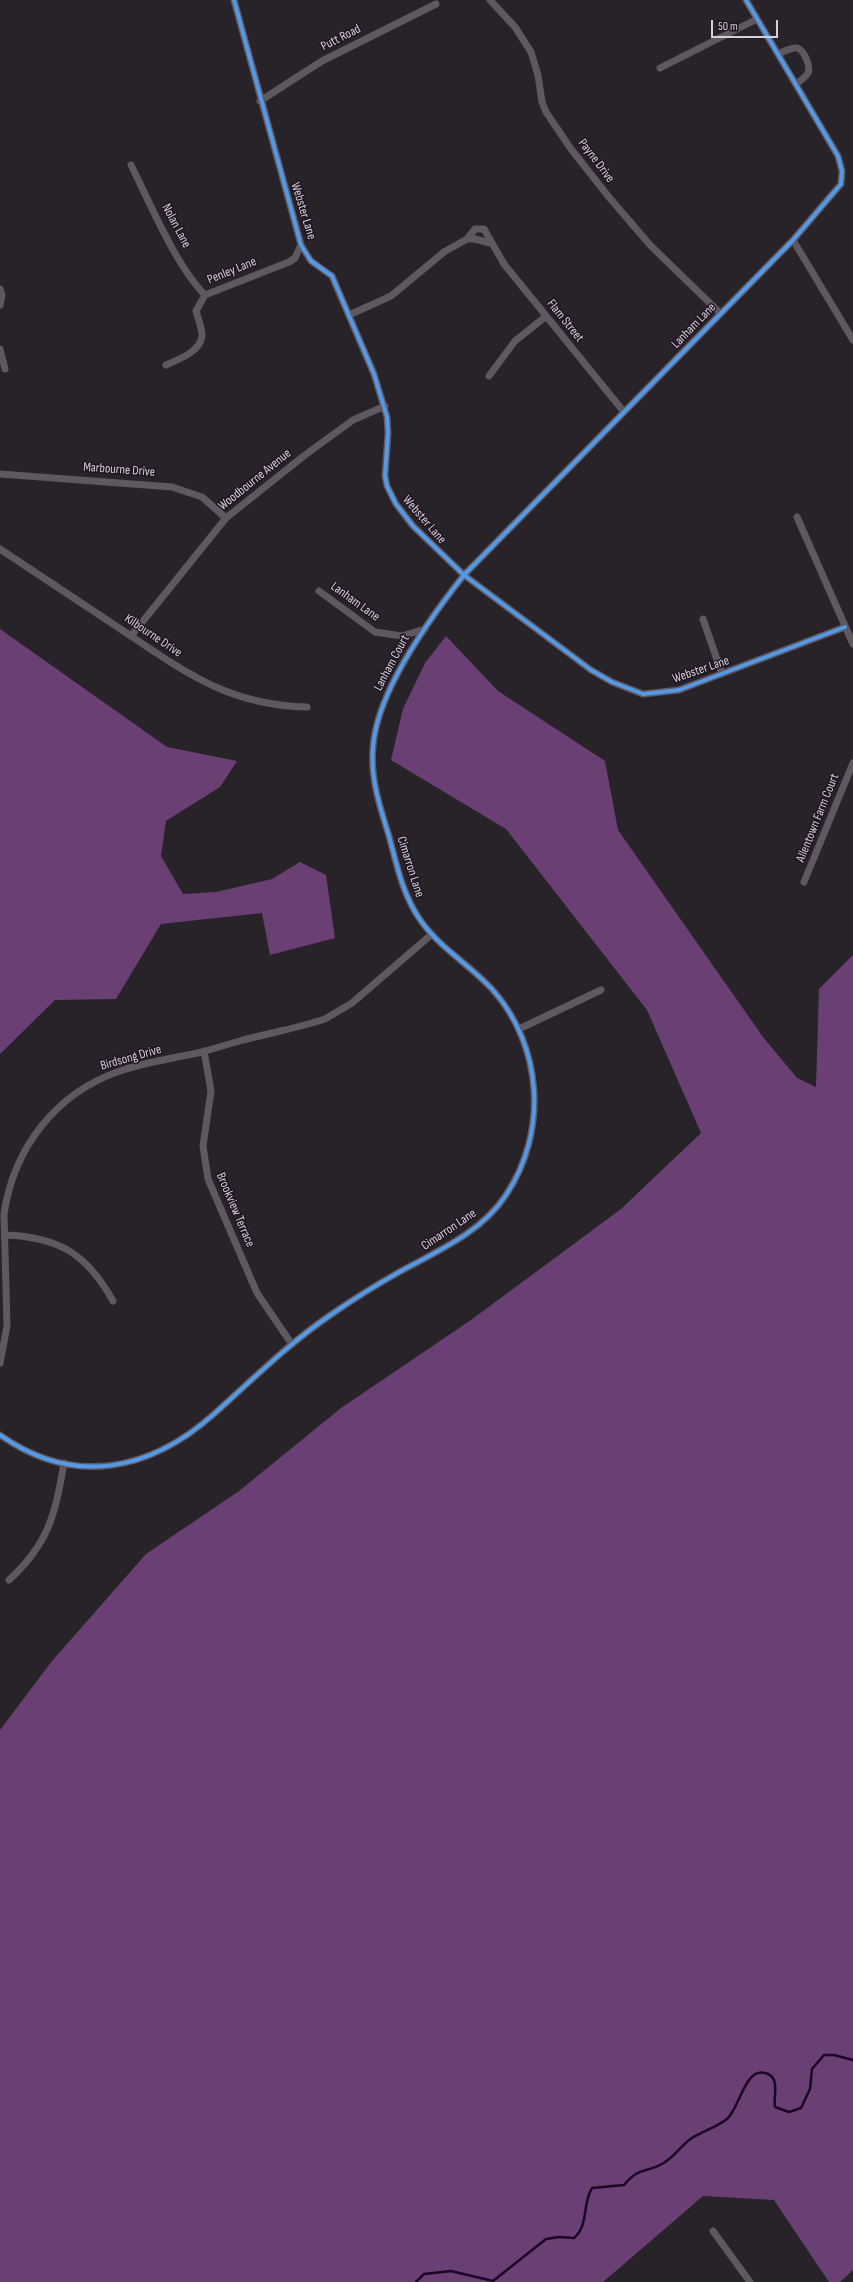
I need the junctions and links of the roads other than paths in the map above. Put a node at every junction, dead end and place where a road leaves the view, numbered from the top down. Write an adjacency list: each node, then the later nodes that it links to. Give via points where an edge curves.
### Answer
1 (234, 0): 9 (street, Webster Lane)
2 (490, 0): 18 (street, Payne Drive, via 515,27 528,47 536,64 546,112 571,149 650,245)
3 (746, 0): 5 (street, Lanham Lane)
4 (436, 4): 9 (street, Putt Road, via 322,61)
5 (756, 19): 6 (street, Lanham Lane); 7 (street)
6 (778, 54): 8 (street, Lanham Lane); 8 (street, via 794,48 798,48 803,54 809,68 808,74)
7 (660, 68)
8 (796, 84): 12 (street, Lanham Lane, via 838,156 842,176 837,191)
9 (260, 101): 14 (street, Webster Lane)
10 (131, 165): 16 (street, Nolan Lane, via 177,254)
11 (467, 239): 13 (street); 13 (street, Flam Street, via 472,231 480,228 487,233); 19 (street, Flam Street, via 444,252 391,296)
12 (793, 240): 18 (street, Lanham Lane); 21 (street)
13 (490, 242): 20 (street, Flam Street)
14 (301, 245): 16 (street, Penley Lane, via 295,258 289,262); 19 (street, Webster Lane, via 311,261 332,276)
15 (0, 289): 17 (street)
16 (205, 295): 23 (street, Penley Lane, via 196,311 202,335 198,345)
17 (0, 305)
18 (720, 313): 27 (street, Lanham Lane)
19 (349, 315): 26 (street, Webster Lane)
20 (545, 317): 25 (street, via 521,334); 27 (street, Flam Street)
21 (853, 340)
22 (0, 349): 24 (street)
23 (166, 366)
24 (5, 369)
25 (489, 376)
26 (385, 406): 30 (street, Woodbourne Avenue, via 354,420); 32 (street, Webster Lane, via 388,433 385,476 390,494 413,526)
27 (624, 412): 32 (street, Lanham Lane)
28 (0, 474): 30 (street, Marbourne Drive, via 172,487 202,498)
29 (797, 517): 35 (street)
30 (226, 518): 37 (street, Woodbourne Avenue)
31 (0, 549): 37 (street, Kilbourne Drive)
32 (464, 575): 36 (street, Lanham Lane); 39 (street, Webster Lane, via 591,670 612,682 643,694 679,690)
33 (319, 590): 36 (street, Lanham Lane, via 375,632 402,636)
34 (703, 619): 39 (street)
35 (845, 627): 38 (street); 39 (street, Webster Lane)
36 (423, 632): 40 (street, Lanham Court, via 398,673)
37 (131, 636): 41 (street, Kilbourne Drive, via 185,672 230,694 263,704)
38 (853, 644)
39 (722, 674)
40 (385, 702): 44 (street, Cimarron Lane, via 372,746 377,796 403,886 412,906)
41 (307, 707)
42 (853, 763): 43 (street, Allentown Farm Court)
43 (804, 882)
44 (432, 934): 46 (street, Cimarron Lane, via 488,985); 47 (street, Birdsong Drive, via 361,997 334,1015 313,1023)
45 (601, 990): 46 (street)
46 (519, 1028): 50 (street, Cimarron Lane, via 535,1085 534,1112 525,1155 505,1196 483,1219 460,1237 343,1306)
47 (204, 1051): 48 (street, Birdsong Drive, via 120,1071 89,1084 68,1097 38,1128 19,1162 6,1202); 50 (street, Brookview Terrace, via 211,1091 203,1146 208,1179 257,1293)
48 (5, 1235): 49 (street, via 42,1238 67,1249 99,1278); 51 (street, Birdsong Drive, via 7,1326)
49 (113, 1301)
50 (291, 1343): 53 (street, Cimarron Lane, via 184,1439 155,1454 116,1465 86,1466)
51 (0, 1363)
52 (0, 1435): 53 (street, Cimarron Lane, via 33,1453)
53 (64, 1463): 54 (street, via 56,1505 47,1532 36,1552)
54 (9, 1580)
55 (713, 2232): 56 (street)
56 (750, 2282)

